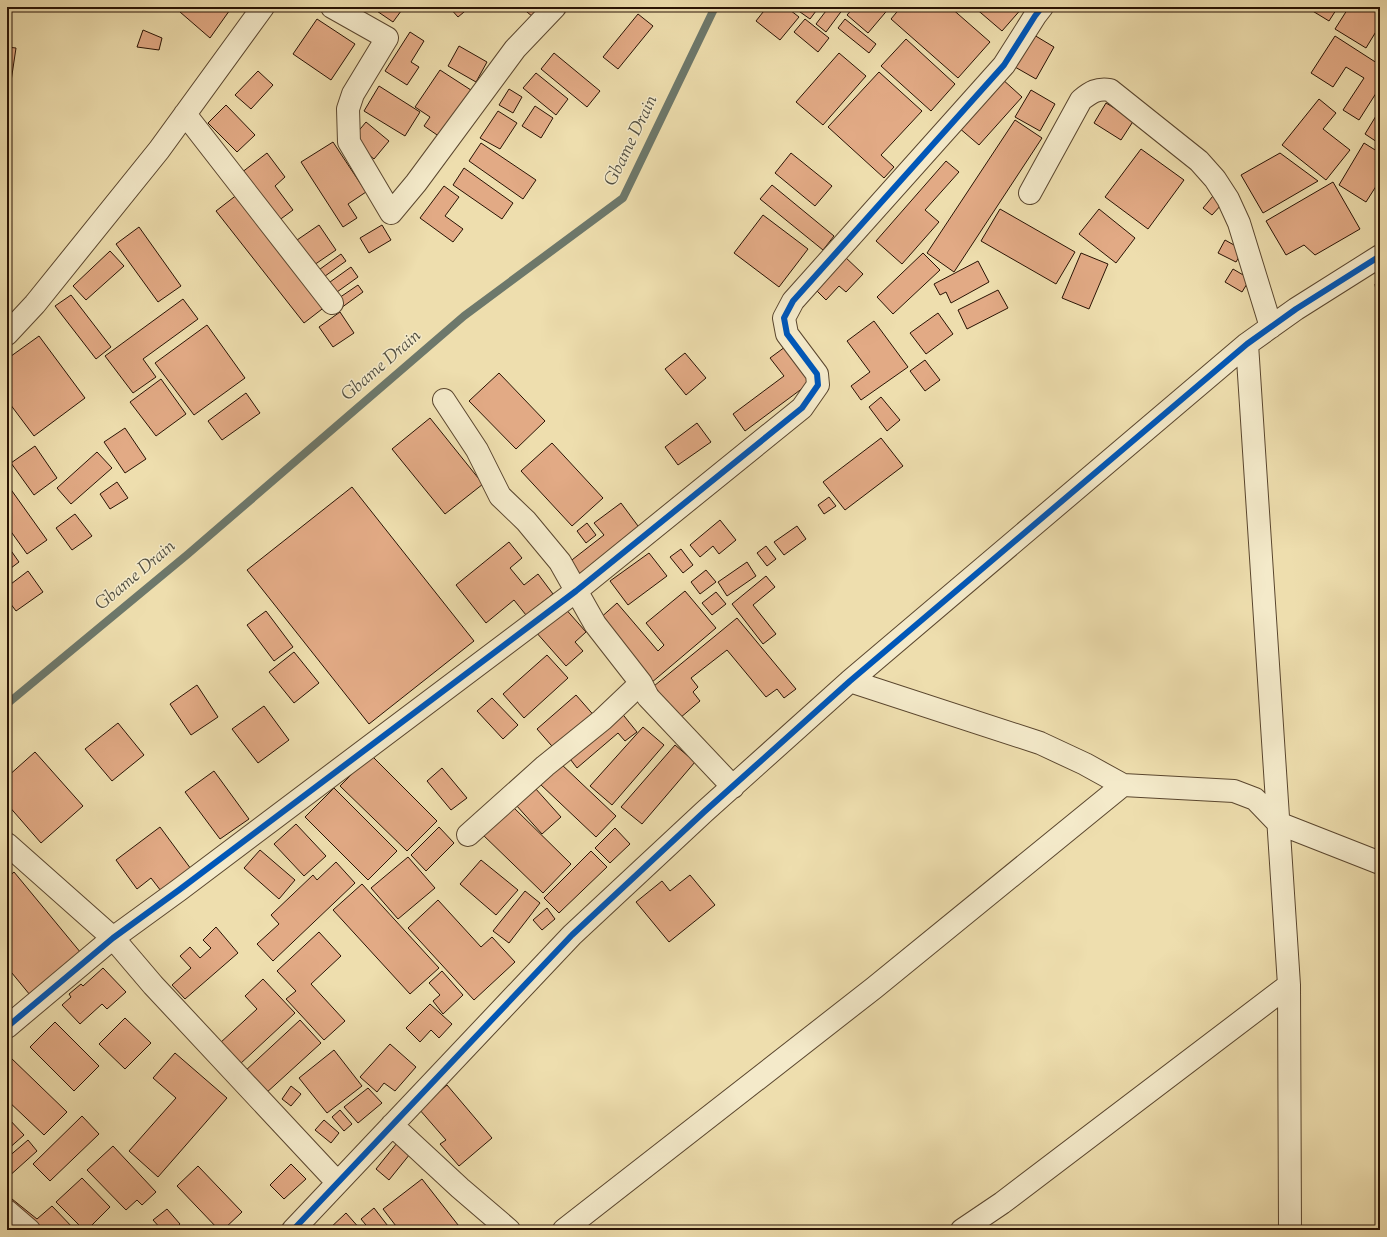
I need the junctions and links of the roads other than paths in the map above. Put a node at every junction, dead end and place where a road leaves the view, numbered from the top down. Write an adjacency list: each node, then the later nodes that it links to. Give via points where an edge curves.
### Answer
1 (263, 7): 5 (street)
2 (332, 7): 3 (street, via 387,38 353,94 348,109 349,142 391,213 420,178 515,48)
3 (555, 7)
4 (1042, 7): 13 (street, via 1004,65 793,300 784,318 787,334 817,374 818,385 802,408)
5 (185, 114): 8 (street); 10 (street, via 40,298)
6 (1030, 193): 9 (street, via 1081,100 1100,88 1110,90 1199,161 1215,179 1239,222)
7 (1380, 256): 9 (street)
8 (332, 303)
9 (1271, 327): 11 (street)
10 (7, 334)
11 (1247, 344): 14 (street); 18 (street)
12 (444, 400): 13 (street, via 477,450 500,496 526,521 560,562)
13 (576, 591): 15 (street, via 595,624); 22 (street)
14 (850, 681): 16 (street, via 1040,743); 17 (street)
15 (641, 683): 17 (street, via 648,696); 19 (street, via 602,720 545,766)
16 (1123, 785): 18 (street, via 1234,791 1255,798); 31 (street, via 874,988)
17 (733, 787): 25 (street, via 572,935)
18 (1278, 823): 21 (street); 23 (street)
19 (468, 835)
20 (7, 844): 22 (street)
21 (1380, 863)
22 (113, 938): 24 (street); 26 (street, via 153,985)
23 (1289, 985): 32 (street, via 1002,1203); 33 (street)
24 (7, 1027)
25 (392, 1125): 26 (street); 30 (street)
26 (337, 1182): 29 (street)
27 (7, 1211): 28 (street)
28 (29, 1230)
29 (293, 1230)
30 (509, 1230)
31 (564, 1230)
32 (962, 1230)
33 (1290, 1230)

